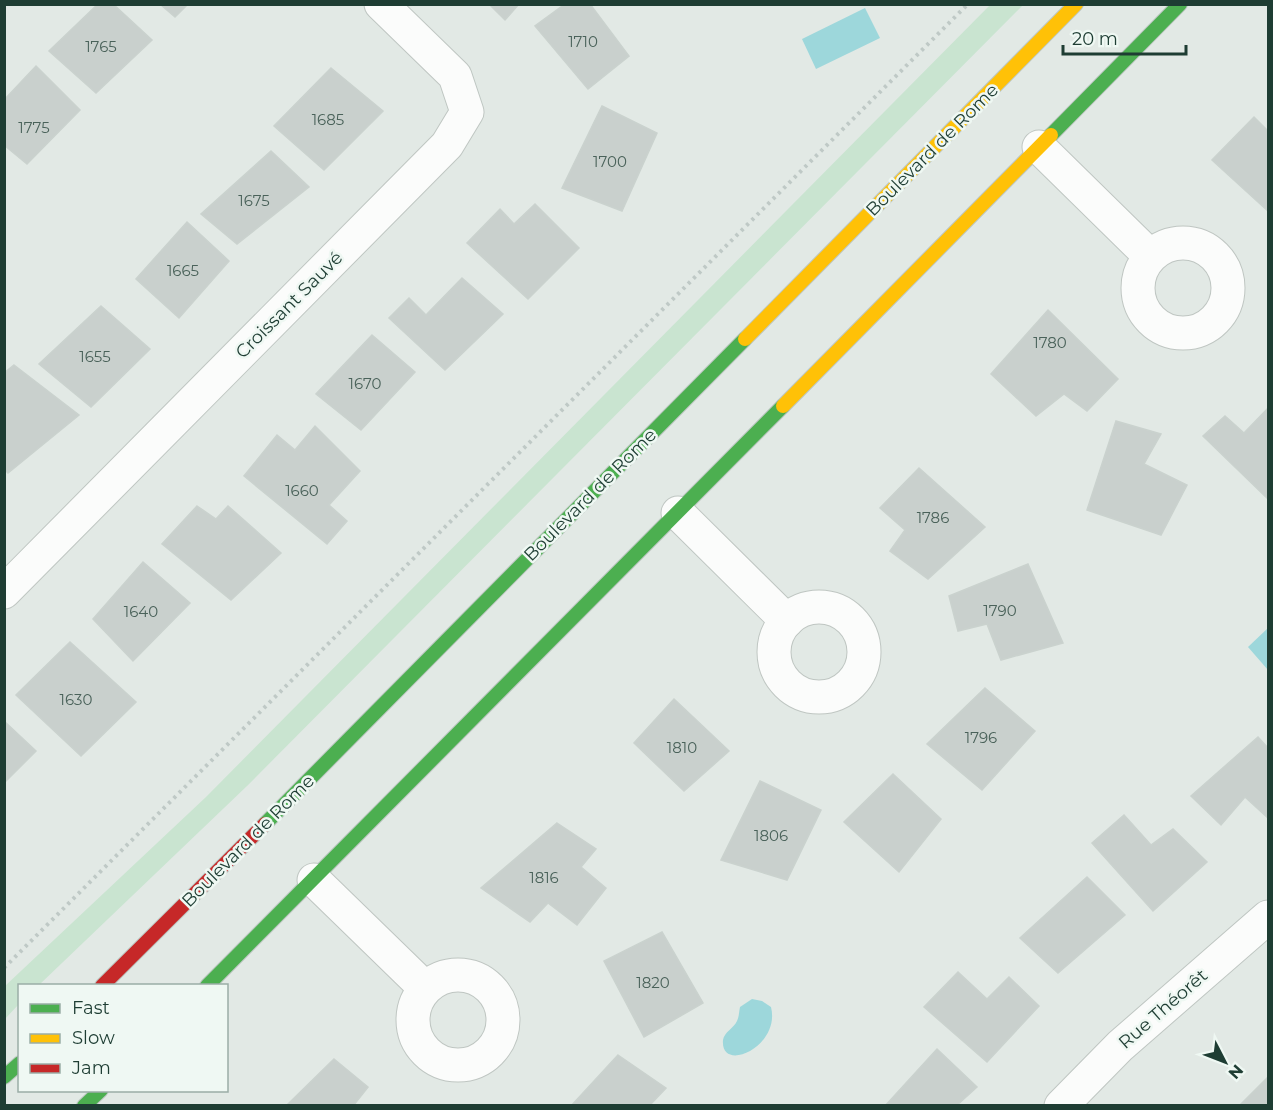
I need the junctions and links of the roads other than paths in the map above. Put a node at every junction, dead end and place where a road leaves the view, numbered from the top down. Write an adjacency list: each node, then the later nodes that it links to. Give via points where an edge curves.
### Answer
1 (381, 4): 7 (street, Croissant Sauvé, via 455,76 467,112 447,145)
2 (1076, 4): 11 (main road, Boulevard de Rome)
3 (1180, 4): 4 (main road)
4 (1039, 147): 5 (street); 6 (main road)
5 (1150, 256)
6 (678, 513): 8 (street); 9 (main road)
7 (4, 592)
8 (787, 621)
9 (314, 880): 12 (main road); 13 (street)
10 (1269, 917): 18 (street, Rue Théorêt, via 1120,1046)
11 (104, 984)
12 (209, 984)
13 (425, 988)
14 (18, 1065): 15 (main road)
15 (4, 1077)
16 (99, 1092): 17 (main road)
17 (84, 1106)
18 (1061, 1106)

